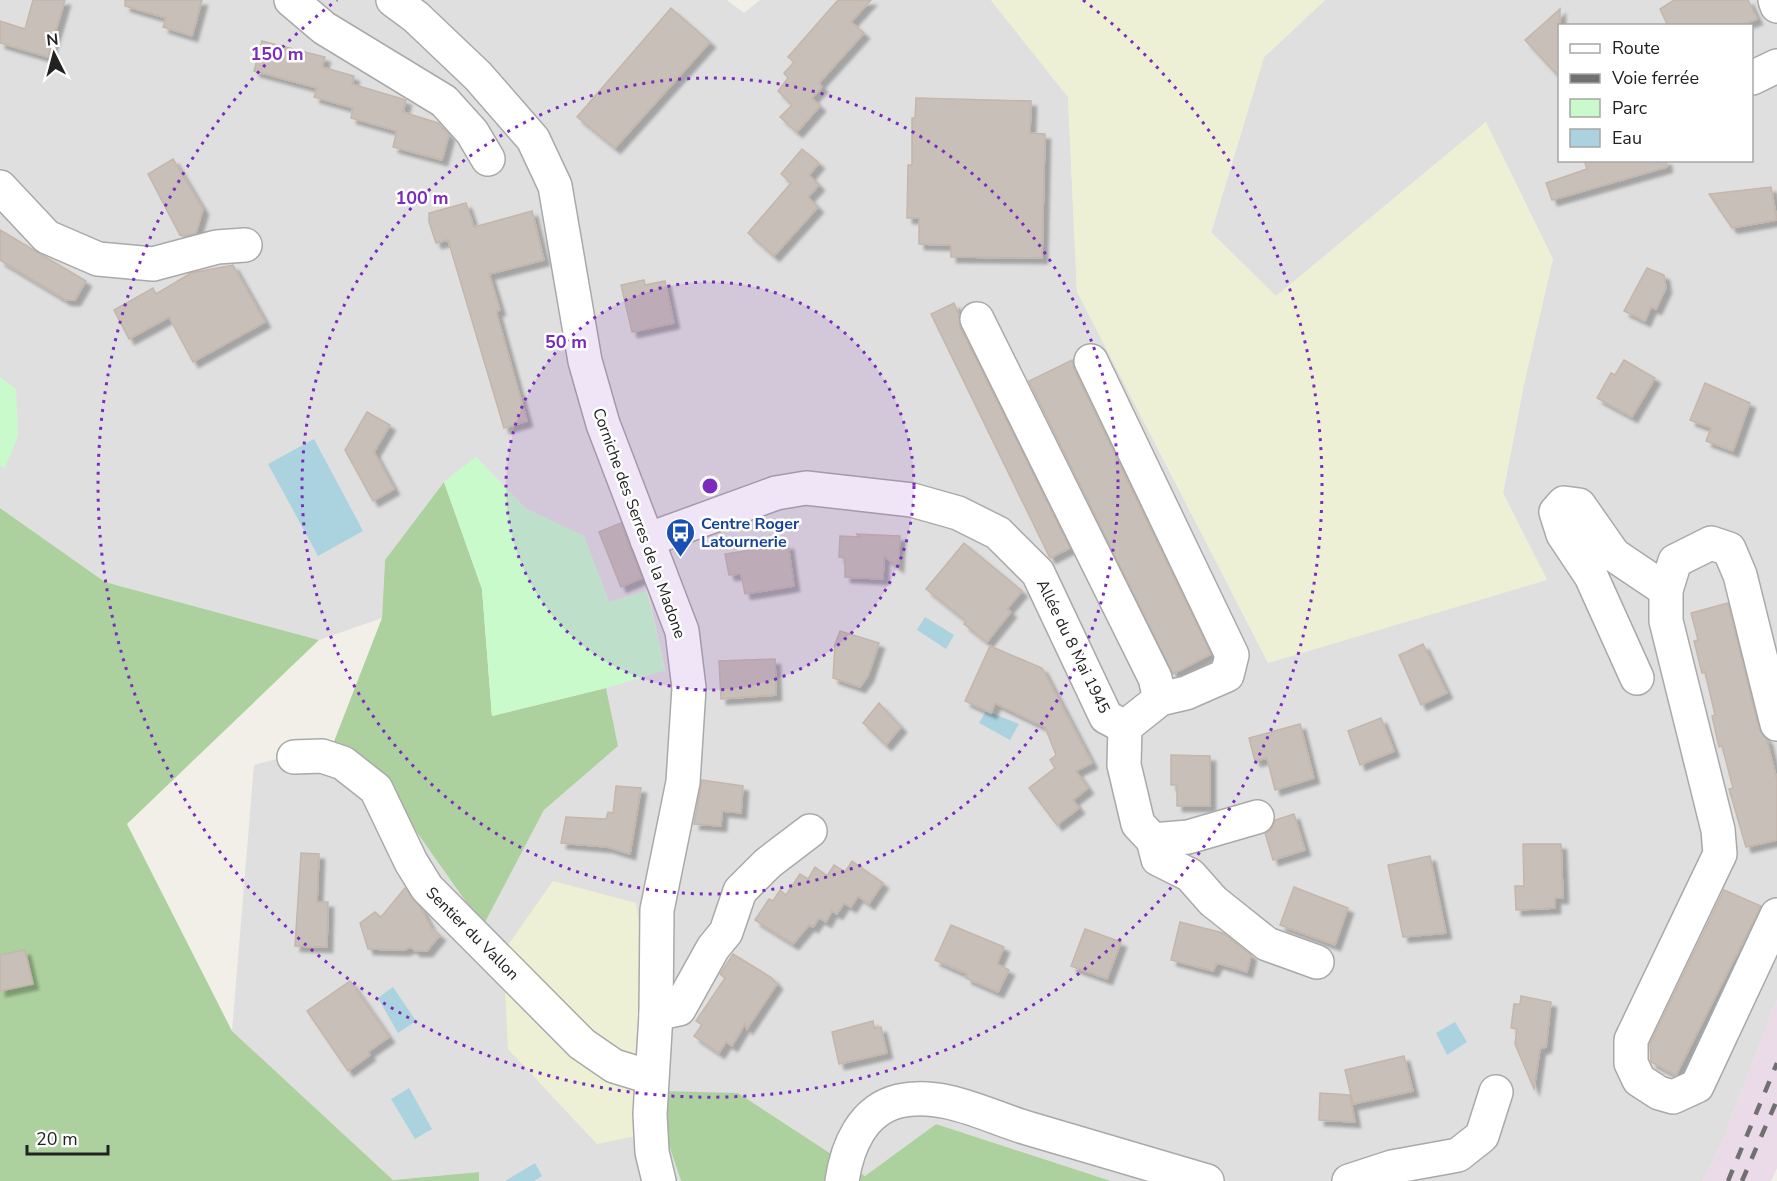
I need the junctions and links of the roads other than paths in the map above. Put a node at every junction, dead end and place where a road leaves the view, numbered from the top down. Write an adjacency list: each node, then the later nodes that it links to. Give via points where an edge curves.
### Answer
1 (291, 0): 7 (street, via 324,28 444,101 472,132)
2 (393, 0): 12 (street, Corniche des Serres de la Madone, via 478,76 533,140 550,177 566,242 585,361 603,424)
3 (1775, 0): 4 (street)
4 (1777, 6)
5 (1777, 66): 6 (street)
6 (1753, 78)
7 (488, 159)
8 (0, 187): 9 (street, via 47,237 98,259 153,264 217,247)
9 (245, 245)
10 (976, 319): 15 (street, via 1155,678)
11 (1091, 361): 15 (street, Allée du 8 Mai 1945, via 1232,655 1227,675 1186,693)
12 (647, 540): 17 (street, Allée du 8 Mai 1945, via 776,493 806,488 912,500 958,513 998,533 1038,573 1106,717); 24 (street, Corniche des Serres de la Madone, via 682,631 689,688 683,782 657,910)
13 (1666, 590): 14 (street, via 1614,555 1579,505 1564,503 1556,512 1563,534 1591,576); 16 (street, via 1675,561 1711,543 1729,549 1740,575); 22 (street, via 1666,621 1718,830 1720,855 1631,1040 1631,1063 1639,1080 1673,1097 1697,1086)
14 (1637, 678)
15 (1160, 699): 17 (street, Allée du 8 Mai 1945)
16 (1777, 724)
17 (1125, 727): 21 (street, via 1124,765 1138,824)
18 (294, 757): 25 (street, Sentier du Vallon, via 322,756 343,763 376,789 427,888 582,1044 614,1066)
19 (1257, 817): 21 (street, via 1188,837)
20 (810, 831): 24 (street, via 768,863 740,891 726,932 680,1009)
21 (1153, 840): 23 (street, via 1158,859 1190,875 1213,901 1268,944)
22 (1777, 915)
23 (1317, 962)
24 (656, 1014): 25 (street, Corniche des Serres de la Madone)
25 (650, 1077): 27 (street, Corniche des Serres de la Madone, via 652,1152)
26 (1496, 1092): 30 (street, via 1482,1137 1458,1155 1392,1167)
27 (659, 1181)
28 (842, 1181): 29 (street, via 845,1160 856,1134 875,1112 899,1101 923,1099 951,1102)
29 (1207, 1181)
30 (1349, 1181)

